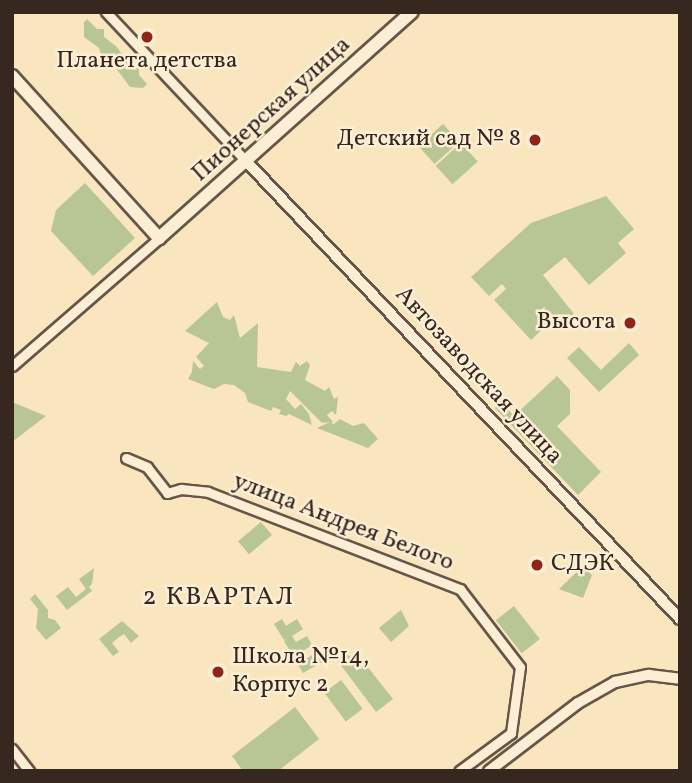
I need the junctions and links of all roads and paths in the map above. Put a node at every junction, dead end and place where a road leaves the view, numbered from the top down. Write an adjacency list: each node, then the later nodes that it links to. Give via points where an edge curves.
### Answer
1 (106, 12): 4 (street)
2 (412, 12): 4 (main road, Пионерская улица)
3 (12, 76): 5 (main road)
4 (246, 161): 5 (main road, Пионерская улица); 8 (street, Автозаводская улица)
5 (159, 239): 6 (street)
6 (12, 366)
7 (126, 458): 12 (street, улица Андрея Белого, via 148,467 167,493 181,489 208,492 460,589 520,667 511,733)
8 (680, 619)
9 (680, 679): 13 (street, via 649,676 615,682 578,703)
10 (12, 749): 11 (street)
11 (29, 771)
12 (459, 771)
13 (489, 771)

